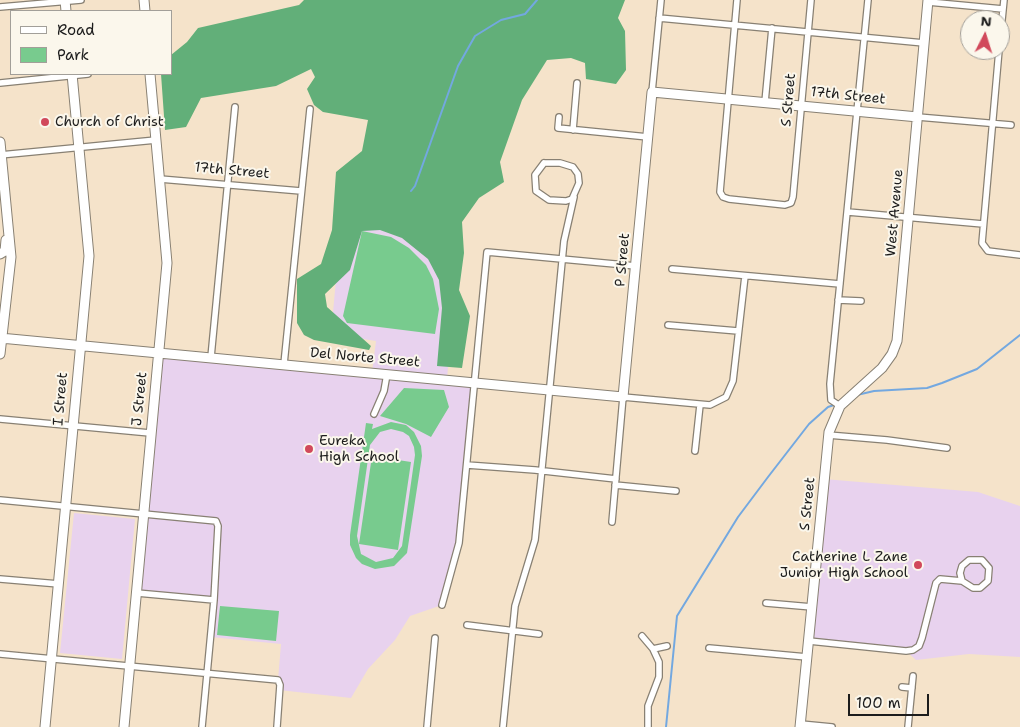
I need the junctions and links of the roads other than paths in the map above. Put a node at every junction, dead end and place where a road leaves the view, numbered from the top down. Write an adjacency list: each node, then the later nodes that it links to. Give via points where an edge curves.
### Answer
1 (81, 0): 7 (street)
2 (661, 0): 11 (street, P Street)
3 (737, 0): 12 (street)
4 (811, 0): 14 (street, S Street)
5 (868, 0): 15 (street)
6 (1004, 0): 10 (street)
7 (65, 1): 9 (street)
8 (928, 1): 10 (street); 16 (street, West Avenue)
9 (0, 7)
10 (1003, 8)
11 (659, 18): 12 (street); 22 (street, P Street)
12 (735, 26): 13 (street); 23 (street)
13 (772, 28): 14 (street); 24 (street)
14 (809, 32): 15 (street); 25 (street, S Street)
15 (864, 37): 16 (street); 28 (street)
16 (924, 43): 30 (street, West Avenue)
17 (998, 60): 31 (street)
18 (72, 75): 20 (street); 37 (street, I Street)
19 (150, 75): 35 (street, J Street)
20 (0, 83)
21 (577, 83): 33 (street)
22 (652, 92): 23 (street, 17th Street); 34 (street, P Street)
23 (728, 98): 24 (street, 17th Street); 25 (street, S Street, via 721,195 729,199 783,205 794,197)
24 (765, 102): 25 (street, 17th Street)
25 (802, 106): 28 (street, 17th Street)
26 (235, 107): 40 (street)
27 (310, 109): 41 (street)
28 (856, 111): 30 (street, 17th Street); 43 (street)
29 (558, 117): 33 (street, via 558,128)
30 (918, 117): 31 (street, 17th Street); 45 (street, West Avenue)
31 (992, 124): 32 (street, 17th Street); 46 (street)
32 (1011, 125)
33 (573, 130): 34 (street)
34 (648, 137): 51 (street, P Street)
35 (156, 140): 37 (street); 39 (street, J Street)
36 (0, 142): 38 (street)
37 (78, 147): 38 (street); 61 (street, I Street, via 88,256)
38 (1, 155): 44 (street)
39 (160, 179): 40 (street, 17th Street); 62 (street, J Street, via 167,263)
40 (228, 184): 41 (street, 17th Street); 64 (street)
41 (301, 191): 65 (street)
42 (574, 197): 42 (street, via 562,201 539,195 534,185 538,169 547,162 573,166 578,179); 49 (street)
43 (848, 212): 45 (street); 54 (street)
44 (6, 214): 47 (street, via 6,245); 55 (street, via 11,257)
45 (909, 217): 46 (street); 71 (street, West Avenue, via 895,347 882,368)
46 (983, 224): 48 (street, via 983,247 992,252)
47 (0, 254)
48 (1020, 255)
49 (562, 258): 51 (street); 67 (street, via 486,252); 68 (street)
50 (3, 261): 55 (street)
51 (636, 266): 69 (street, P Street)
52 (672, 269): 53 (street)
53 (745, 276): 54 (street); 59 (street)
54 (840, 284): 56 (street)
55 (6, 291): 60 (street)
56 (838, 300): 57 (street); 71 (street, via 830,396)
57 (861, 301)
58 (668, 325): 59 (street)
59 (738, 332): 70 (street, Del Norte Street, via 733,381 726,397 715,404)
60 (1, 338): 61 (street, Del Norte Street); 63 (street)
61 (80, 345): 62 (street, Del Norte Street); 74 (street, I Street)
62 (159, 352): 64 (street, Del Norte Street); 75 (street, J Street)
63 (0, 354)
64 (211, 357): 65 (street, Del Norte Street)
65 (284, 364): 66 (street, Del Norte Street)
66 (388, 374): 67 (street, Del Norte Street); 72 (street)
67 (476, 382): 68 (street, Del Norte Street); 79 (street)
68 (550, 390): 69 (street, Del Norte Street); 80 (street)
69 (623, 397): 70 (street, Del Norte Street); 81 (street, P Street)
70 (700, 404): 78 (street)
71 (840, 406): 76 (street, S Street)
72 (374, 414)
73 (0, 419): 74 (street)
74 (72, 426): 75 (street); 84 (street, I Street)
75 (150, 433): 85 (street, J Street)
76 (828, 435): 77 (street); 94 (street, S Street)
77 (947, 448)
78 (695, 452)
79 (467, 465): 80 (street); 93 (street, via 459,543)
80 (542, 470): 81 (street); 96 (street, via 535,545 516,602)
81 (615, 482): 82 (street); 86 (street, P Street)
82 (676, 490)
83 (0, 500): 84 (street)
84 (66, 506): 85 (street); 89 (street, I Street)
85 (143, 513): 90 (street, J Street); 91 (street, via 210,519 217,523)
86 (612, 522)
87 (0, 579): 89 (street)
88 (962, 581): 88 (street, via 962,566 969,560 982,560 989,568 988,580 980,588 973,588); 100 (street, via 940,579 936,583 922,638 913,650)
89 (59, 584): 106 (street, I Street)
90 (137, 592): 91 (street); 107 (street, J Street)
91 (214, 600): 108 (street)
92 (766, 603): 94 (street)
93 (442, 605)
94 (812, 607): 100 (street, S Street)
95 (467, 625): 96 (street)
96 (512, 629): 97 (street); 118 (street)
97 (539, 634)
98 (642, 636): 103 (street)
99 (435, 638): 117 (street)
100 (809, 641): 105 (street, S Street)
101 (667, 646): 103 (street)
102 (709, 648): 105 (street)
103 (653, 649): 119 (street, via 659,677 648,706)
104 (0, 654): 106 (street)
105 (807, 657): 112 (street, S Street)
106 (51, 658): 107 (street); 113 (street, I Street)
107 (130, 666): 108 (street); 114 (street, J Street)
108 (207, 673): 115 (street); 116 (street, via 278,680)
109 (913, 676): 111 (street)
110 (902, 687): 111 (street)
111 (912, 688): 121 (street)
112 (800, 726): 120 (street)
113 (45, 727)
114 (124, 727)
115 (202, 727)
116 (277, 727)
117 (428, 727)
118 (503, 727)
119 (648, 727)
120 (832, 727)
121 (908, 727)

